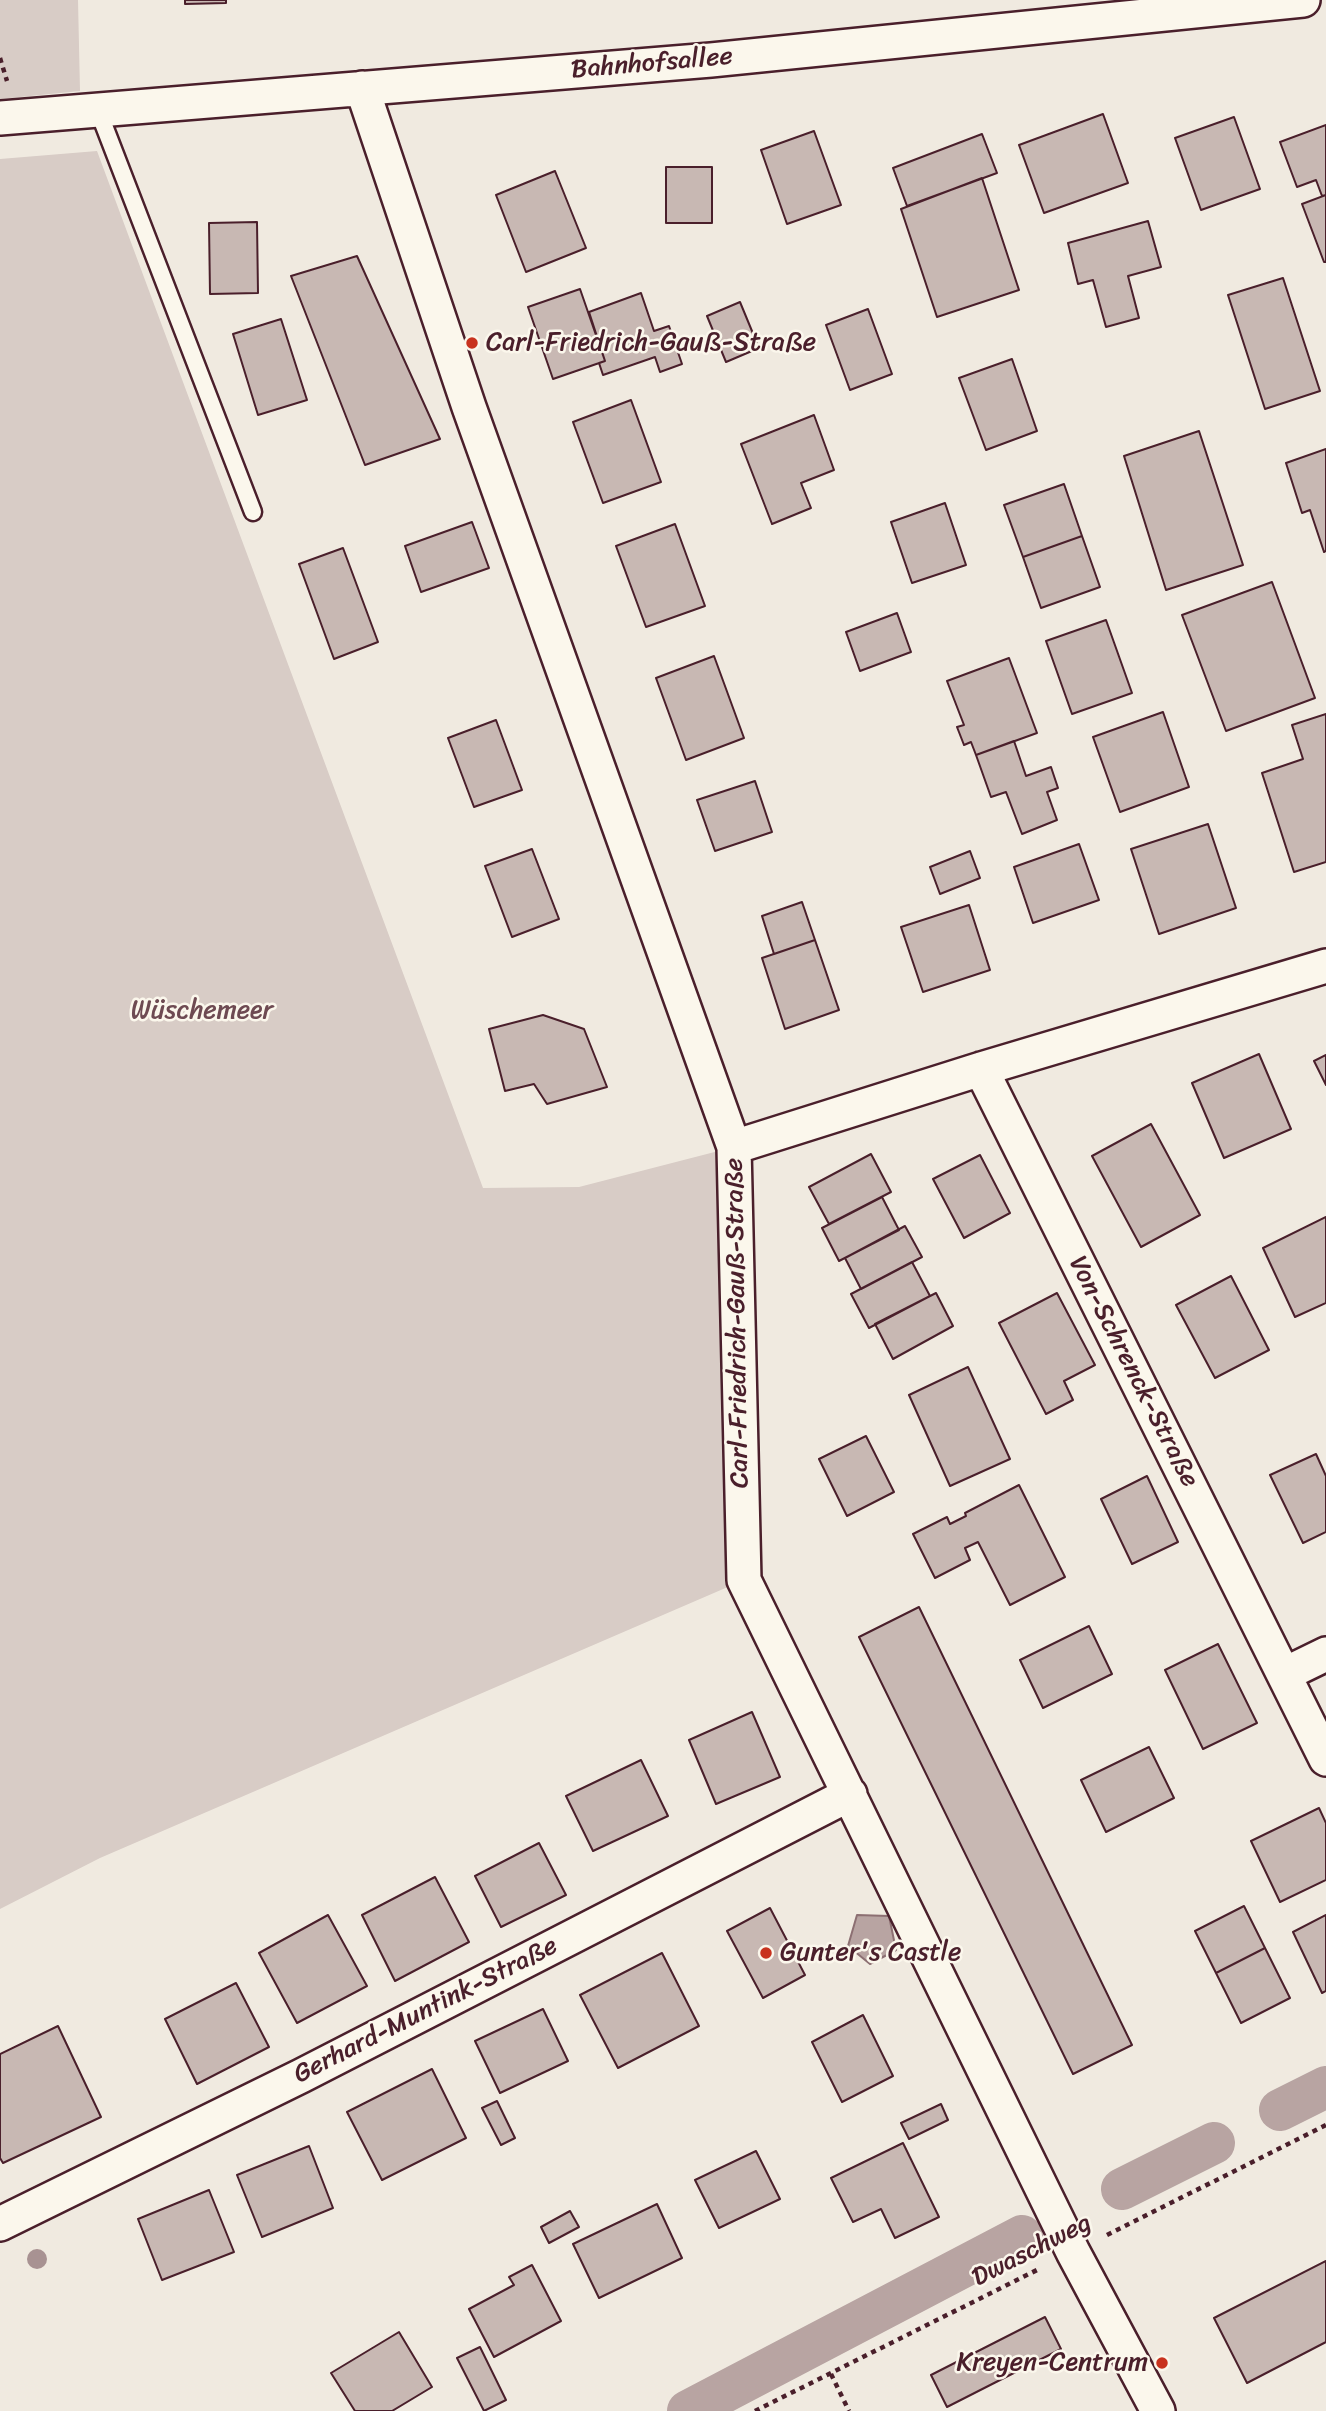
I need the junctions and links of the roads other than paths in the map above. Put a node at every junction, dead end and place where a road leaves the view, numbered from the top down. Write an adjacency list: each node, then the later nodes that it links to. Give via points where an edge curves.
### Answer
1 (1303, 0): 2 (street, Bahnhofsallee, via 711,60)
2 (362, 88): 3 (street, Bahnhofsallee); 8 (street, Carl-Friedrich-Gauß-Straße, via 474,420)
3 (98, 110): 4 (street, Bahnhofsallee); 5 (lane)
4 (0, 118)
5 (253, 512)
6 (1326, 966): 7 (street)
7 (981, 1069): 8 (street); 10 (street, Von-Schrenck-Straße)
8 (734, 1147): 12 (street, Carl-Friedrich-Gauß-Straße, via 744,1580)
9 (1326, 1654): 10 (street)
10 (1285, 1674): 11 (street, Von-Schrenck-Straße)
11 (1326, 1759)
12 (850, 1794): 13 (street, Gerhard-Muntink-Straße, via 313,2070); 14 (street, Carl-Friedrich-Gauß-Straße, via 1073,2252)
13 (0, 2224)
14 (1158, 2411)

